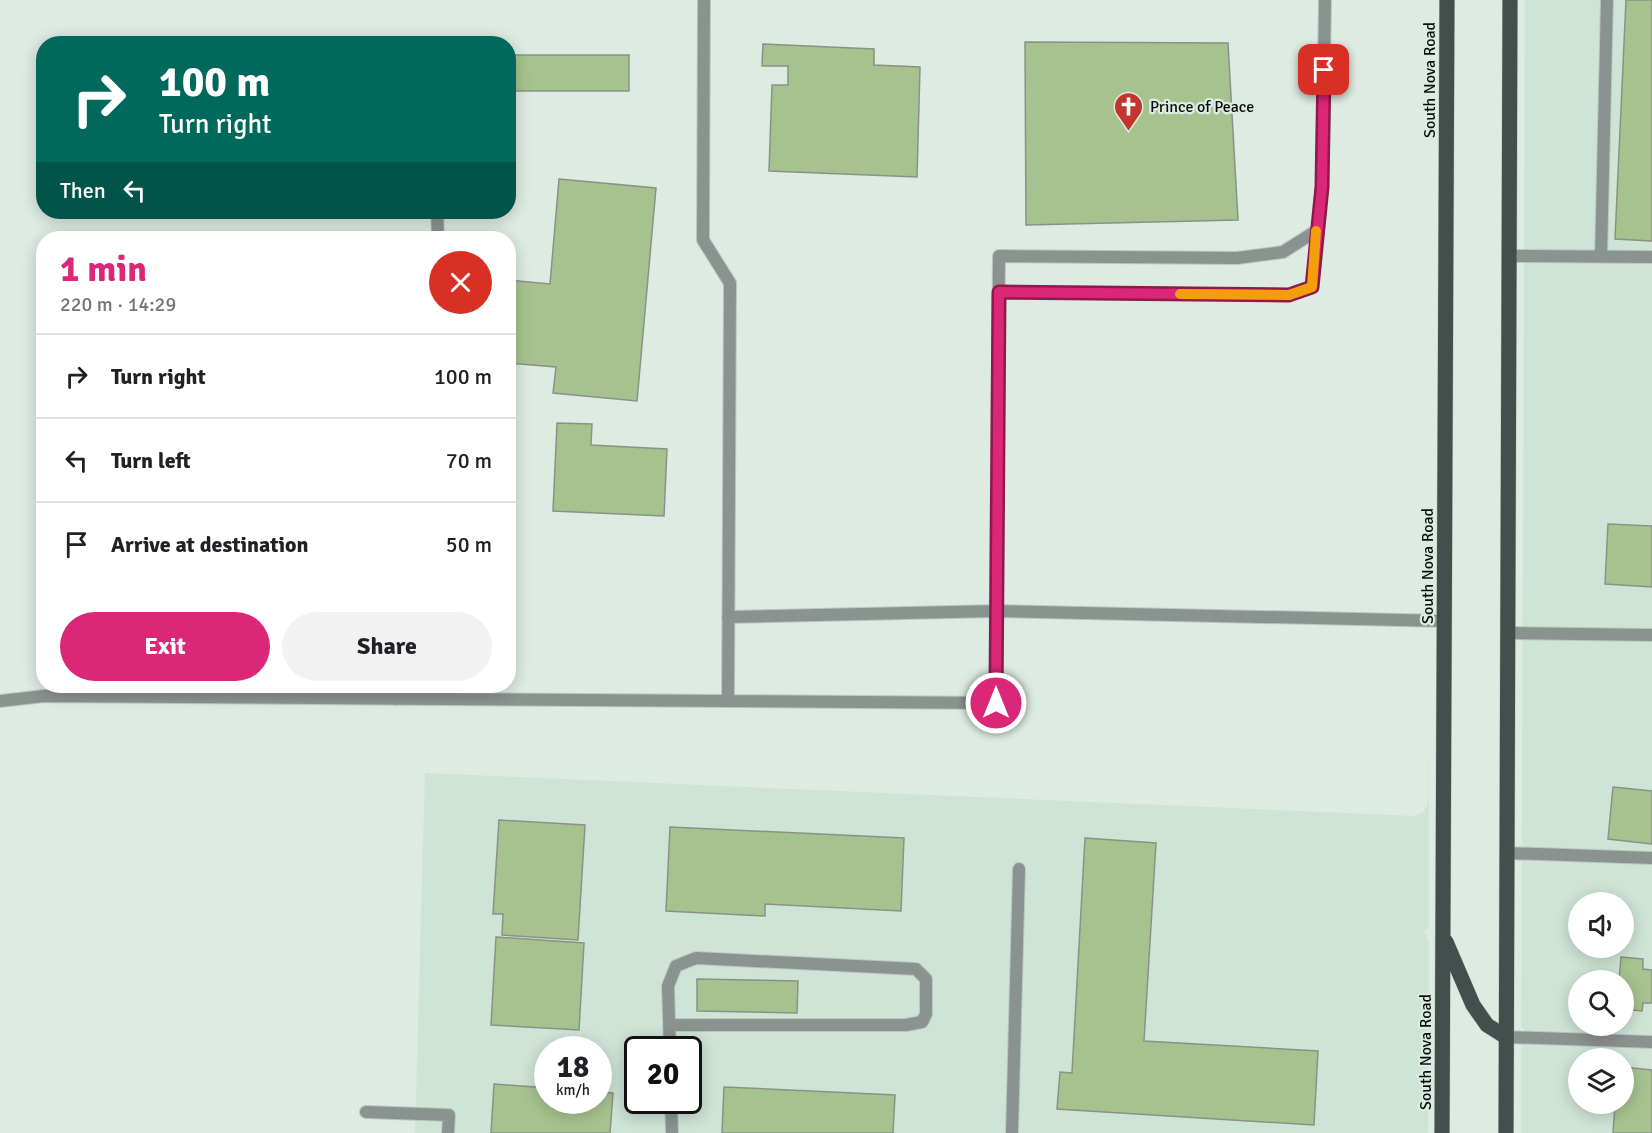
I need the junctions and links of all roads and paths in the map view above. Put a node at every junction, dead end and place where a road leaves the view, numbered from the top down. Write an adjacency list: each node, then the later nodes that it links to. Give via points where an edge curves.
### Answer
1 (704, 0): 12 (lane, via 703,240 730,283)
2 (1325, 0): 6 (lane, via 1322,187)
3 (1447, 0): 13 (main road, South Nova Road)
4 (1510, 0): 7 (main road)
5 (1607, 0): 8 (lane)
6 (1316, 231): 10 (lane, via 1283,252 1237,258 999,256); 10 (lane, via 1312,287 1289,295)
7 (1509, 256): 8 (lane); 14 (main road)
8 (1601, 257): 9 (lane)
9 (1652, 258)
10 (999, 292): 11 (lane)
11 (996, 611): 12 (lane); 13 (lane); 19 (lane, via 996,703)
12 (728, 617): 19 (lane)
13 (1445, 621): 23 (main road, South Nova Road)
14 (1508, 633): 15 (lane); 20 (main road)
15 (1652, 635)
16 (400, 693): 17 (lane)
17 (396, 699): 18 (lane, via 44,696); 19 (lane)
18 (0, 701)
19 (728, 701)
20 (1507, 853): 21 (lane); 26 (main road)
21 (1652, 858)
22 (1019, 869): 32 (lane)
23 (1443, 937): 26 (main road, via 1473,1005 1487,1025); 33 (main road, South Nova Road)
24 (669, 1025): 24 (lane, via 668,986 676,966 696,958 916,969 926,979 926,1014 922,1022 906,1025); 25 (lane)
25 (669, 1036)
26 (1506, 1037): 27 (lane); 34 (main road)
27 (1652, 1042)
28 (366, 1112): 30 (lane, via 449,1115)
29 (671, 1114): 31 (lane)
30 (448, 1133)
31 (672, 1133)
32 (1012, 1133)
33 (1442, 1133)
34 (1506, 1133)

